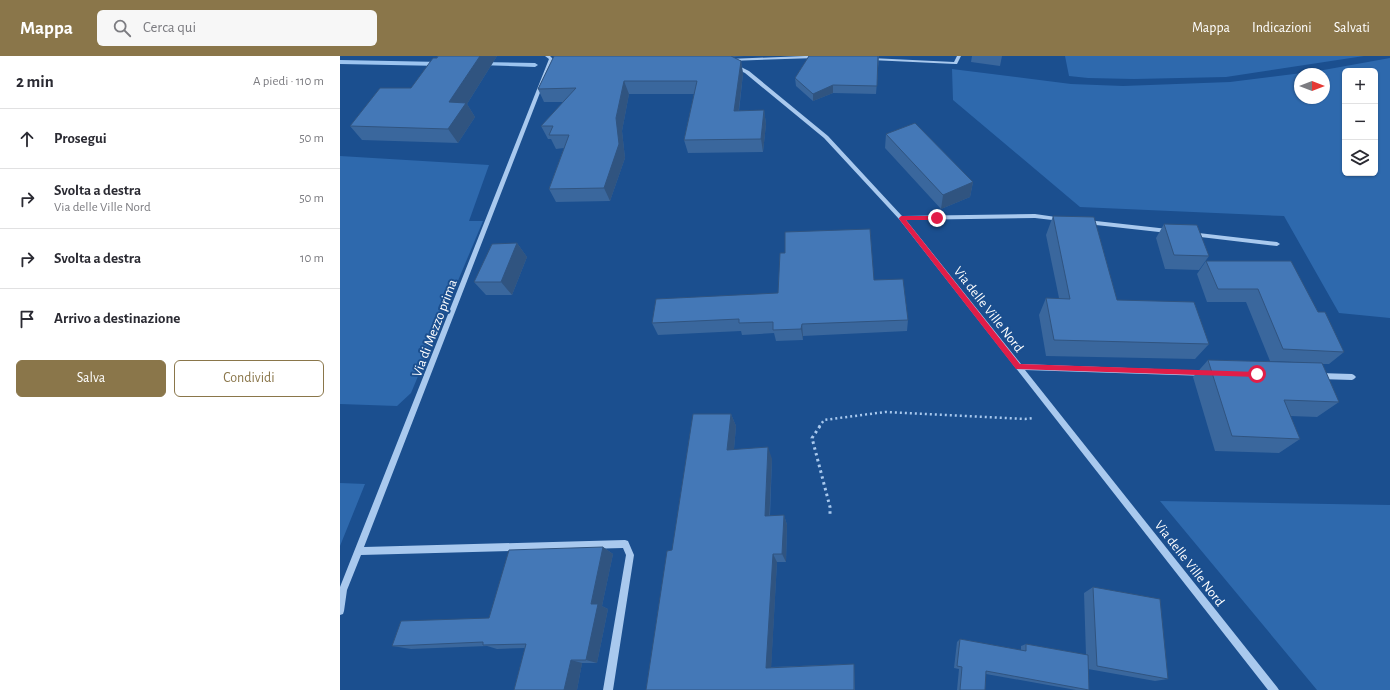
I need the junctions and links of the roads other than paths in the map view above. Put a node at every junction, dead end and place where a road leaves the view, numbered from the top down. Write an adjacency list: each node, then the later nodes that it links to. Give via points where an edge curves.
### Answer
1 (547, 56): 15 (street, Via di Mezzo prima, via 551,59)
2 (959, 56): 4 (street, via 955,63)
3 (819, 57): 5 (street, Via delle Ville Nord, via 720,60 747,72 826,138)
4 (866, 59)
5 (901, 218): 6 (street, via 1035,216); 11 (street, Via delle Ville Nord)
6 (1065, 220)
7 (1080, 222): 8 (street)
8 (1178, 233)
9 (1186, 234): 10 (street)
10 (1277, 244)
11 (1018, 367): 12 (street); 18 (street, Via delle Ville Nord)
12 (1217, 373)
13 (1312, 376): 14 (street)
14 (1352, 377)
15 (359, 551): 16 (street, Via di Mezzo prima, via 343,590); 17 (street, via 625,544 630,554)
16 (340, 611)
17 (608, 690)
18 (1274, 690)

